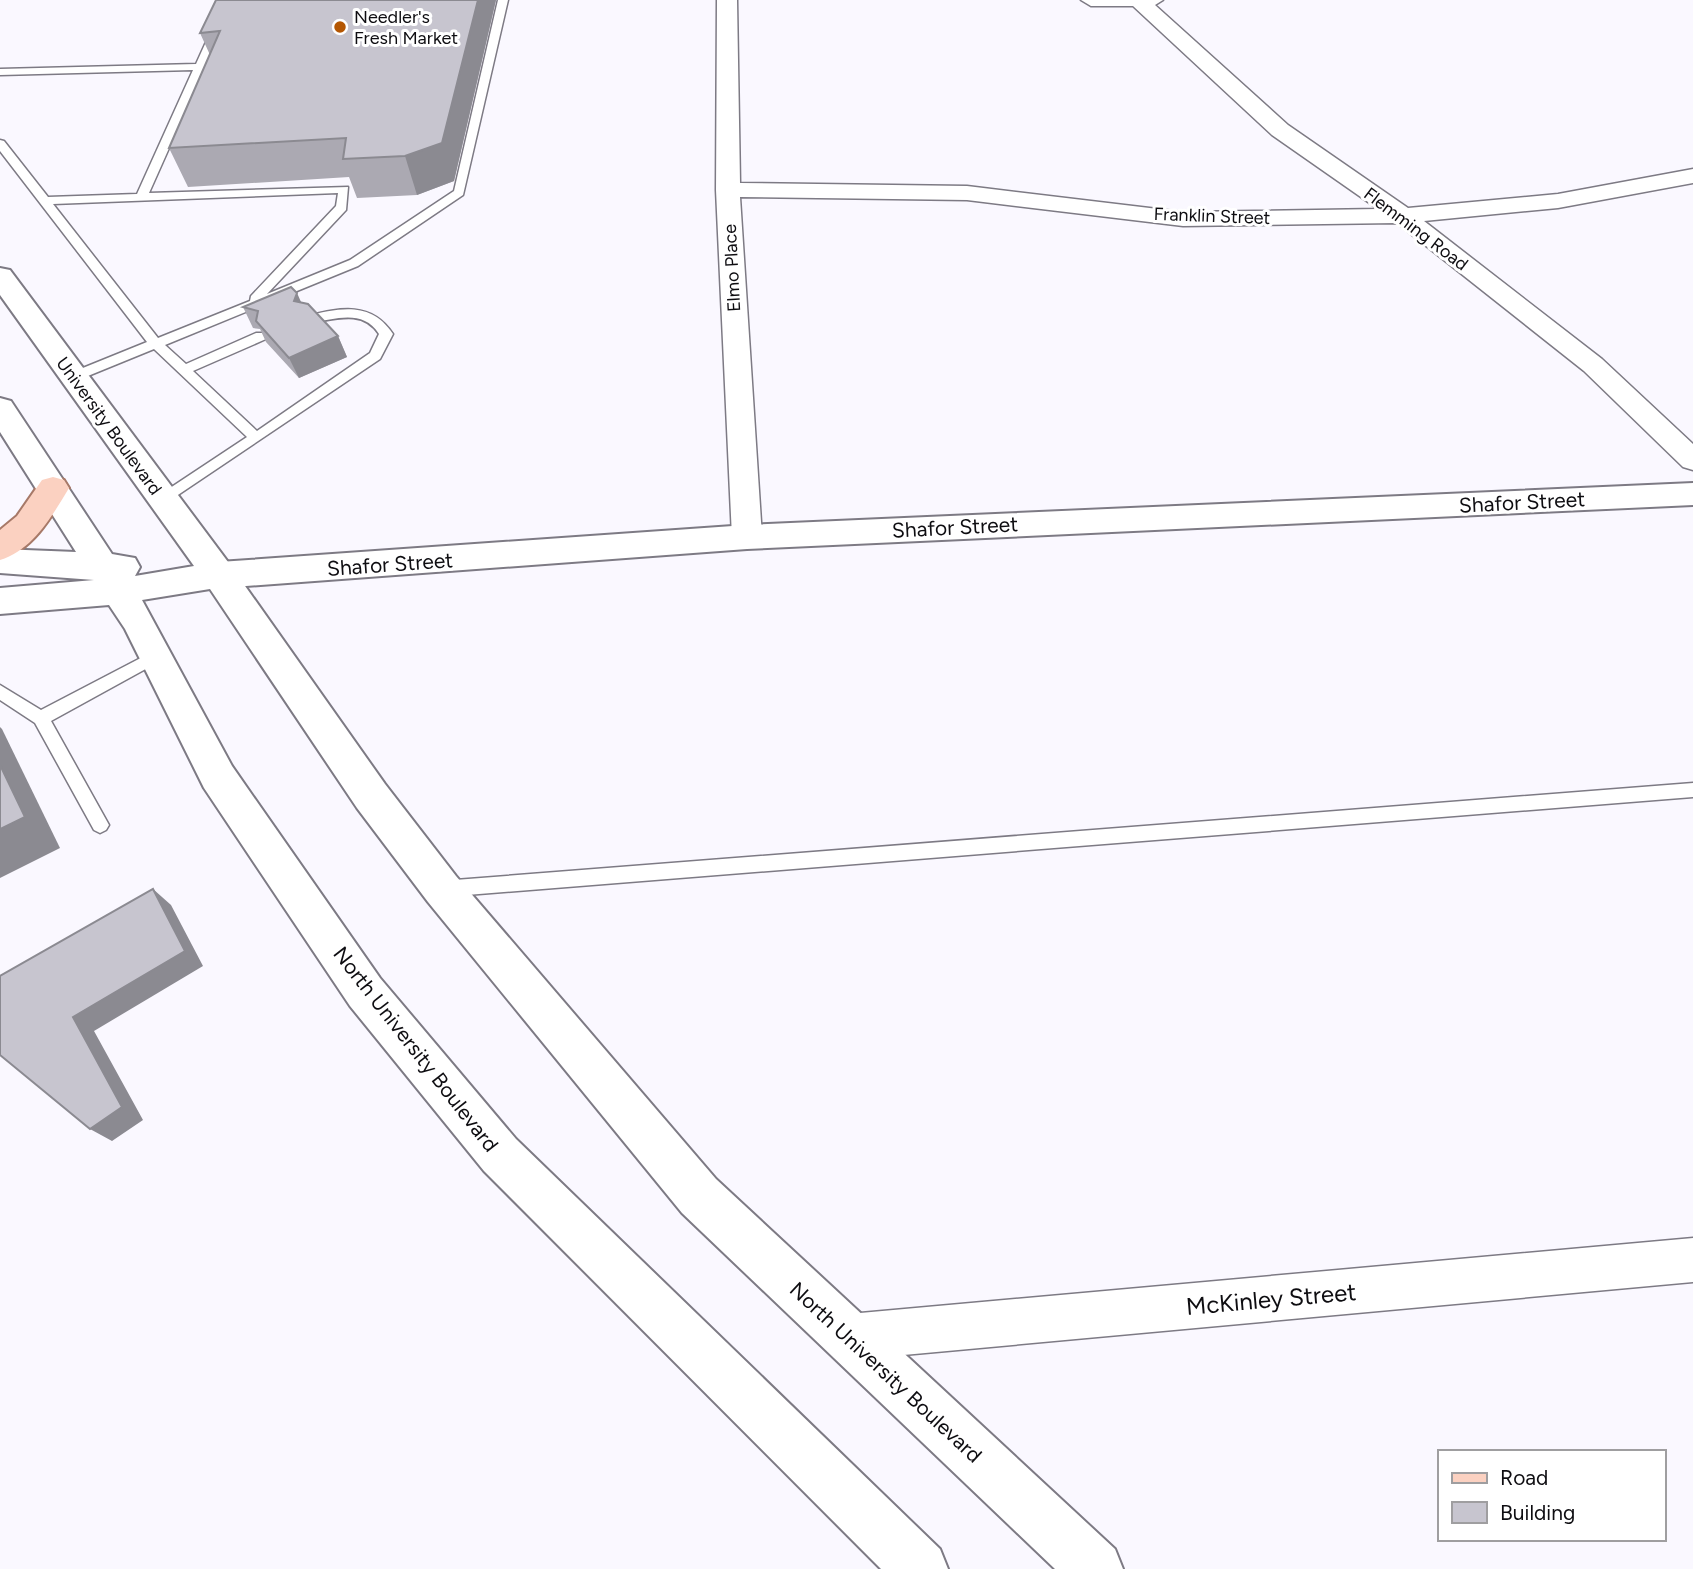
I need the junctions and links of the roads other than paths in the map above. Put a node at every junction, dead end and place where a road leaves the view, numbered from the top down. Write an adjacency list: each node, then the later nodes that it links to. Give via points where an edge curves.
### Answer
1 (230, 0): 7 (lane)
2 (503, 0): 16 (lane, via 459,193 354,263)
3 (727, 0): 11 (street, Elmo Place)
4 (1091, 0): 5 (street)
5 (1138, 0): 6 (street); 14 (street, Flemming Road, via 1280,130)
6 (1153, 0)
7 (200, 67): 8 (lane); 12 (lane)
8 (0, 72)
9 (0, 143): 13 (lane)
10 (1693, 177): 14 (street, Franklin Street, via 1558,201)
11 (728, 190): 14 (street, Franklin Street, via 967,193 1184,219); 28 (street, Elmo Place)
12 (141, 197): 13 (lane); 16 (lane, via 344,189 342,207)
13 (44, 201): 19 (lane)
14 (1403, 216): 24 (street, Flemming Road, via 1593,365)
15 (0, 276): 21 (main road, University Boulevard)
16 (250, 304): 19 (lane)
17 (311, 319): 23 (lane, via 353,313 377,320 386,334 375,356)
18 (261, 336): 20 (lane)
19 (154, 342): 20 (lane); 21 (lane)
20 (184, 370): 23 (lane)
21 (73, 377): 27 (main road, University Boulevard)
22 (0, 408): 25 (main road, North University Boulevard)
23 (256, 438): 27 (lane)
24 (1693, 460)
25 (53, 488): 29 (main road, via 29,524); 32 (main road, North University Boulevard)
26 (1693, 494): 28 (main road, Shafor Street)
27 (163, 500): 31 (main road, University Boulevard)
28 (747, 537): 31 (main road, Shafor Street)
29 (0, 548)
30 (0, 561): 32 (main road, Shafor Street)
31 (219, 575): 32 (main road, Shafor Street); 39 (main road, North University Boulevard, via 371,796)
32 (111, 578): 33 (main road, Shafor Street); 34 (main road, North University Boulevard)
33 (0, 601)
34 (156, 656): 36 (lane); 42 (main road, North University Boulevard, via 218,777 359,983 500,1155)
35 (0, 692): 36 (lane)
36 (41, 718): 38 (lane)
37 (1693, 790): 39 (lane)
38 (100, 825)
39 (442, 889): 41 (main road, North University Boulevard, via 699,1196)
40 (1693, 1260): 41 (street, McKinley Street)
41 (849, 1337): 43 (main road, North University Boulevard)
42 (920, 1569)
43 (1095, 1569)

